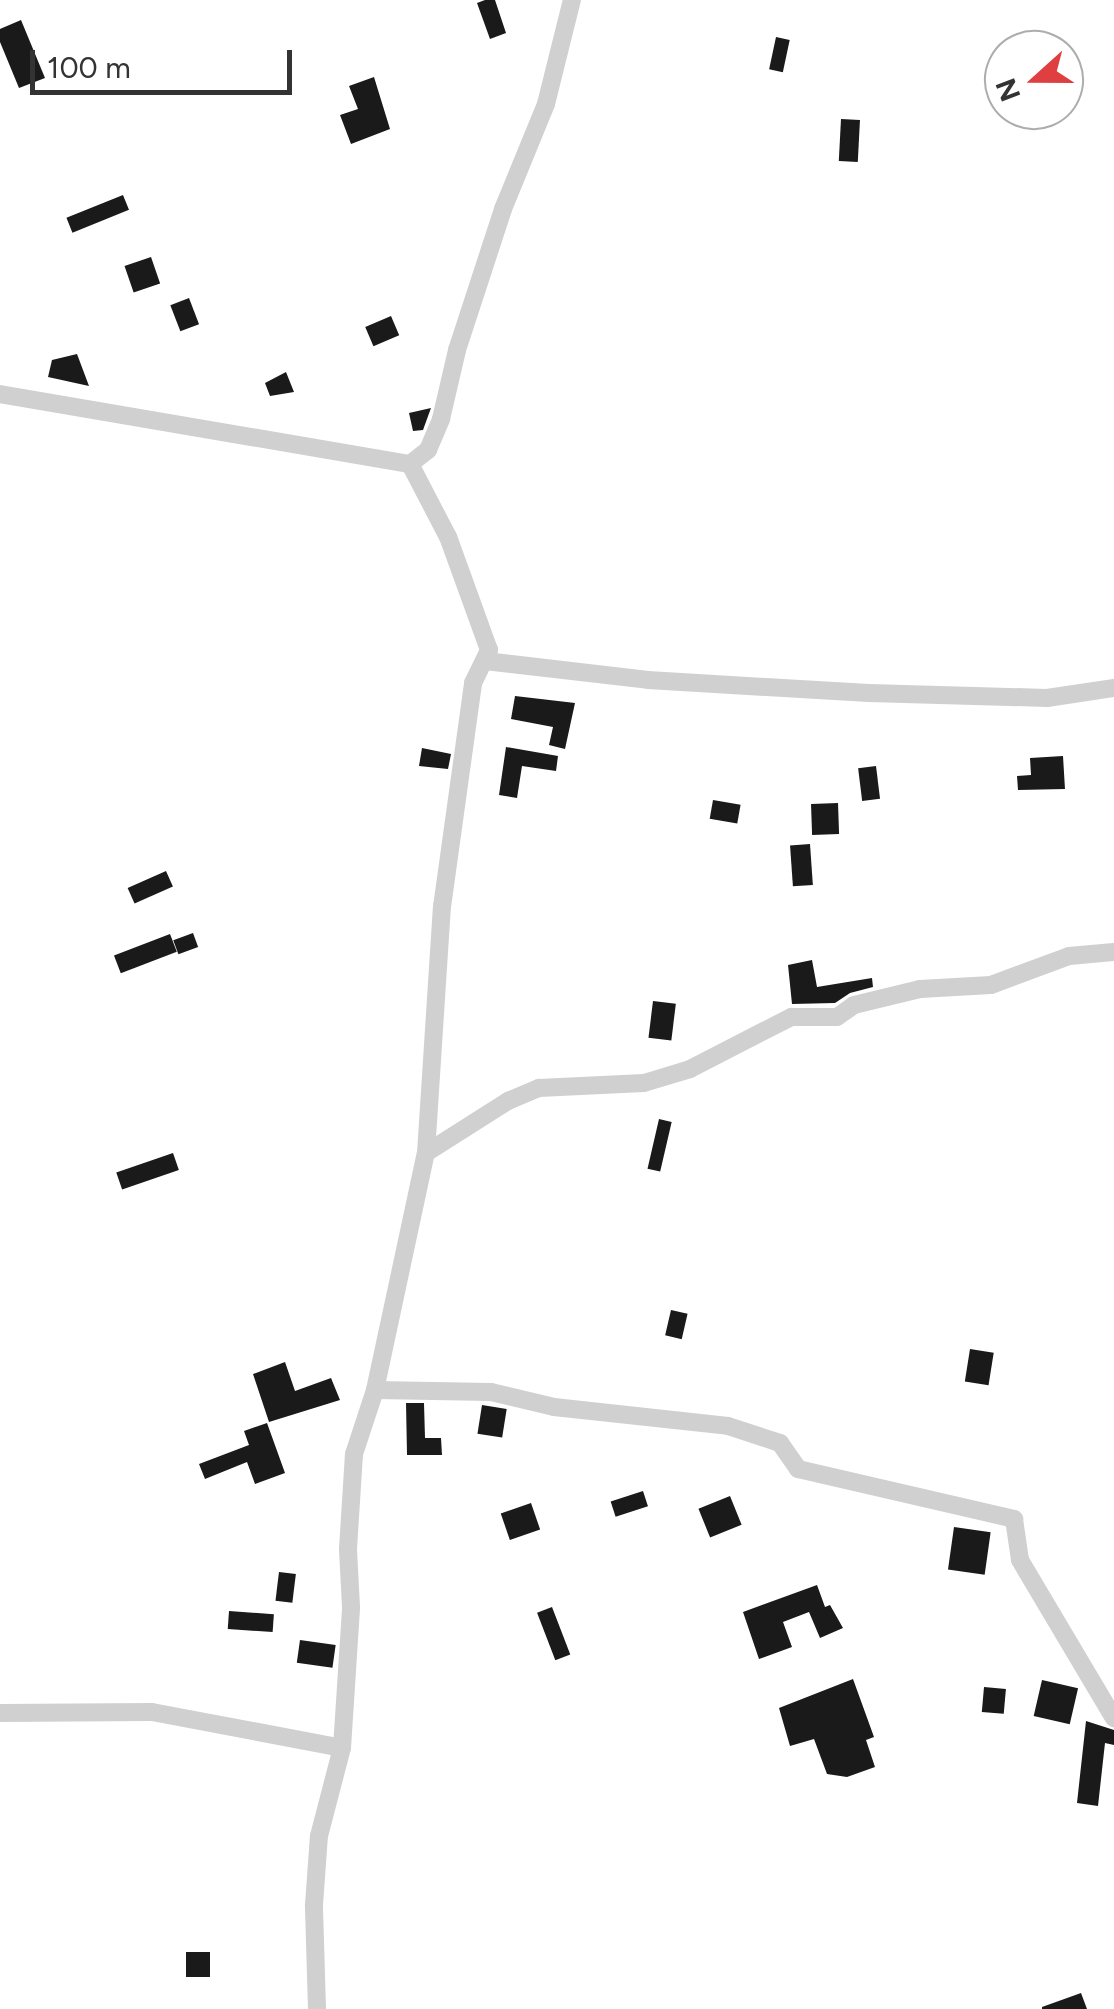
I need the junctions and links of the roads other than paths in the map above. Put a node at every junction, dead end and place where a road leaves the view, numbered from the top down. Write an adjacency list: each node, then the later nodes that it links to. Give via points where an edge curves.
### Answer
1 (572, 0): 3 (street, via 546,104 503,209 441,419 428,450)
2 (0, 394): 3 (street)
3 (410, 464): 4 (street, via 485,632)
4 (485, 662): 5 (street, via 869,693 1047,698); 7 (street, via 473,683 442,907)
5 (1114, 688)
6 (1114, 952): 7 (street, via 1069,956 991,985 920,989 854,1005 838,1017 791,1017 690,1069 644,1082 539,1088)
7 (426, 1154): 8 (street)
8 (375, 1390): 10 (street, via 491,1392 728,1426 780,1444 798,1469 1014,1519 1020,1560); 11 (street, via 354,1454)
9 (0, 1713): 11 (street, via 152,1712)
10 (1114, 1718)
11 (342, 1748): 12 (street, via 320,1836 314,1905)
12 (318, 2009)

